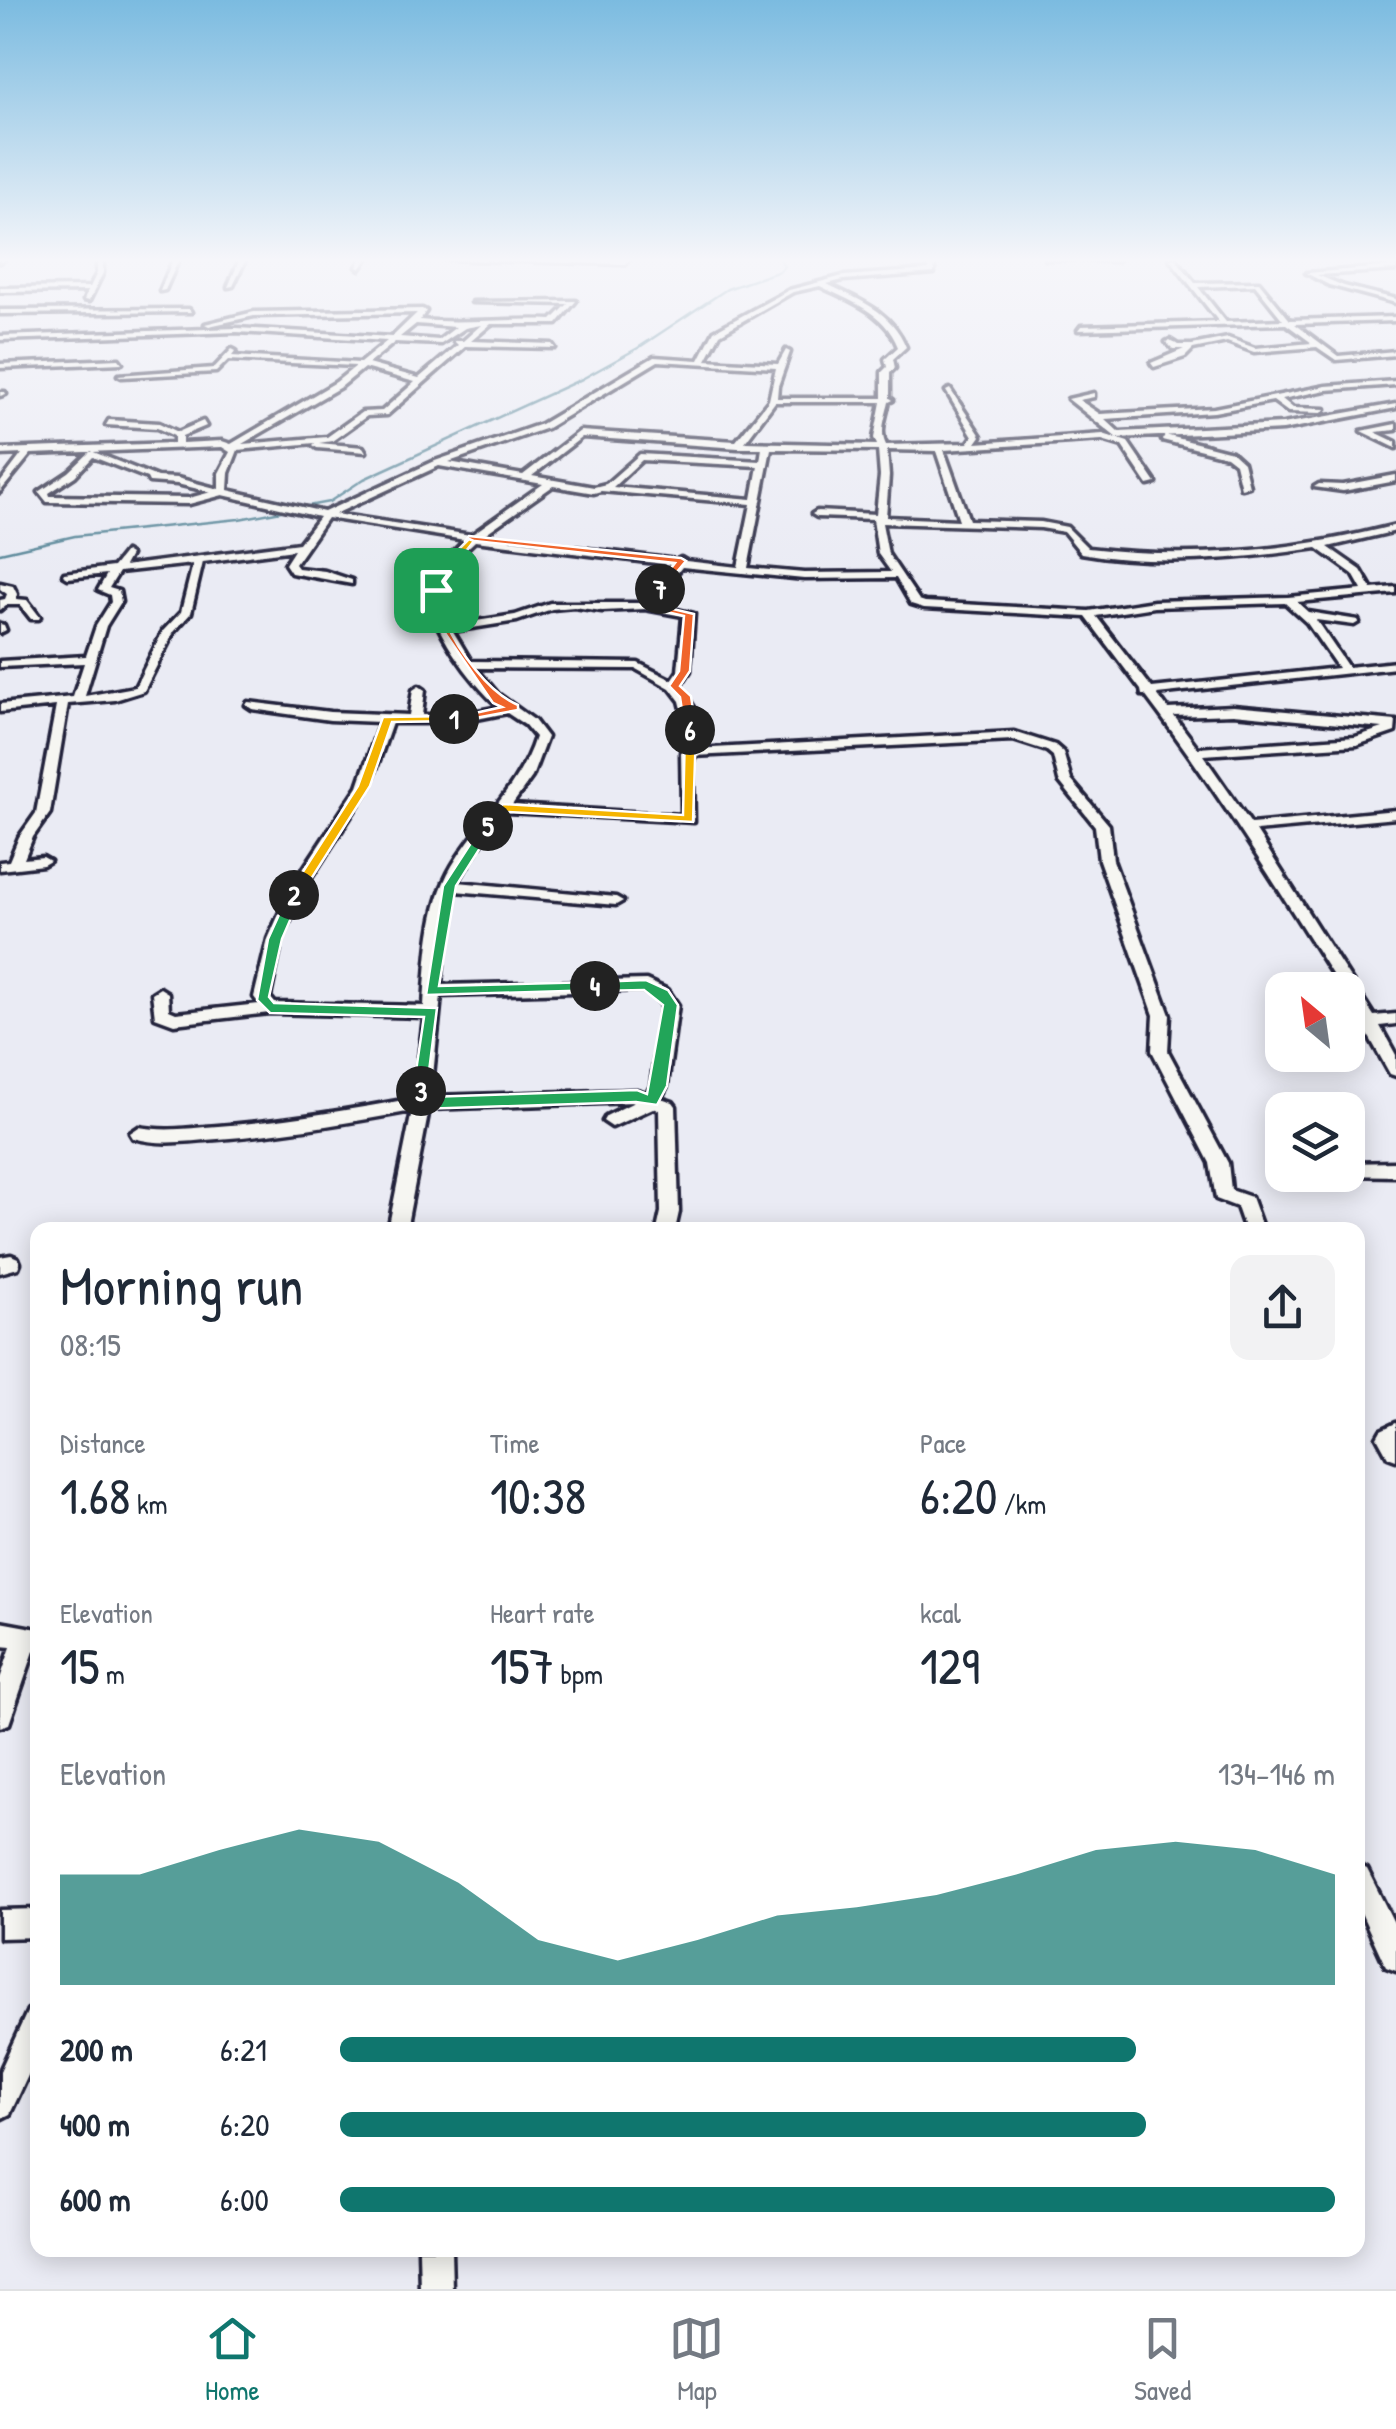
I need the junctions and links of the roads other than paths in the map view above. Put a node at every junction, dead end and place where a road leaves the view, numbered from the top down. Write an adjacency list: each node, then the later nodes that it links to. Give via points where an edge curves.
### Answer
1 (219, 366): 9 (street)
2 (358, 366): 34 (street, via 314,401)
3 (363, 366): 10 (street)
4 (440, 366): 10 (street)
5 (645, 366): 40 (street, via 544,426)
6 (777, 366): 7 (street)
7 (781, 366): 15 (street)
8 (890, 366): 16 (street)
9 (122, 375)
10 (419, 381): 28 (street, via 387,411 364,414 329,439)
11 (1396, 383): 14 (street)
12 (950, 391): 29 (street, via 976,436)
13 (1092, 394): 20 (street, via 1072,399)
14 (1275, 398): 18 (street); 20 (street, via 1214,410)
15 (774, 400): 16 (street); 31 (street)
16 (889, 400): 33 (street, via 878,438)
17 (1396, 406): 19 (street)
18 (1304, 412): 19 (street); 21 (street)
19 (1336, 412): 21 (street)
20 (1098, 417): 26 (street)
21 (1318, 421): 25 (street)
22 (109, 423): 27 (street, via 159,426)
23 (203, 424): 27 (street)
24 (1396, 427): 30 (street, via 1365,432)
25 (1146, 433): 26 (street); 46 (street, via 1229,454 1239,462)
26 (1115, 437): 29 (street); 44 (street)
27 (178, 439): 34 (street); 37 (street)
28 (306, 443): 34 (street); 36 (street)
29 (972, 443): 35 (street)
30 (1396, 444)
31 (738, 445): 32 (street); 43 (street, via 580,434)
32 (767, 446): 33 (street); 41 (street)
33 (884, 447): 35 (street); 54 (street)
34 (232, 448): 50 (street)
35 (939, 448): 55 (street)
36 (364, 450)
37 (90, 452): 39 (street); 50 (street, via 152,480); 50 (street, via 44,492 48,500 188,501)
38 (1, 453): 39 (street)
39 (26, 453): 49 (street)
40 (438, 464): 43 (street); 53 (street)
41 (765, 464): 48 (street, via 640,457); 51 (street)
42 (1396, 478): 47 (street)
43 (523, 479): 45 (street)
44 (1152, 483)
45 (549, 484): 48 (street); 57 (street)
46 (1244, 486)
47 (1319, 487)
48 (604, 488): 51 (street)
49 (0, 489)
50 (223, 492): 53 (street)
51 (756, 502): 64 (street)
52 (818, 514): 54 (street)
53 (325, 515): 57 (street); 59 (street)
54 (879, 518): 55 (street); 65 (street, via 883,554)
55 (964, 520): 58 (street, via 1058,527 1092,552 1260,552)
56 (1396, 528): 58 (street)
57 (472, 538): 62 (street); 78 (street, via 436,590)
58 (1318, 544): 70 (street, via 1357,572)
59 (302, 546): 61 (street); 67 (street, via 290,564 294,571)
60 (125, 555): 63 (street)
61 (199, 560): 63 (street); 87 (street, via 186,612 156,653 146,685)
62 (681, 561): 64 (street); 73 (street)
63 (116, 570): 66 (street); 79 (street, via 103,590 115,594 116,602)
64 (742, 571): 65 (street)
65 (899, 575): 74 (street, via 924,606)
66 (68, 576)
67 (348, 582)
68 (0, 586): 72 (street, via 12,594)
69 (1396, 590): 70 (street)
70 (1368, 592): 71 (street)
71 (1288, 600): 74 (street, via 1154,604); 75 (street)
72 (4, 604): 76 (street, via 23,602)
73 (646, 606): 78 (street, via 550,606); 84 (street, via 689,614 684,671)
74 (1089, 614): 86 (street)
75 (1304, 615): 77 (street); 83 (street)
76 (35, 617)
77 (1354, 622)
78 (446, 629): 81 (street)
79 (92, 659): 80 (street); 87 (street)
80 (0, 664)
81 (469, 664): 84 (street, via 638,666); 91 (street, via 497,700)
82 (1396, 666): 83 (street)
83 (1345, 670): 86 (street)
84 (674, 686): 97 (street, via 686,696 691,714)
85 (419, 690): 94 (street)
86 (1146, 692): 92 (street)
87 (78, 698): 88 (street)
88 (62, 701): 90 (street); 102 (street, via 42,813)
89 (252, 704): 93 (street)
90 (0, 708)
91 (514, 708): 94 (street); 98 (street, via 541,737)
92 (1166, 713): 95 (street, via 1232,710); 96 (street)
93 (387, 719): 94 (street); 107 (street, via 364,786 297,889 275,939 262,997)
94 (415, 719)
95 (1396, 726): 96 (street, via 1357,741)
96 (1196, 752): 100 (street)
97 (688, 753): 98 (street, via 689,819); 120 (street, via 1014,736 1060,755 1064,781 1102,825 1106,860 1162,1015 1160,1051 1219,1163 1222,1194 1245,1202)
98 (503, 808): 103 (street)
99 (1396, 814): 100 (street)
100 (1247, 828): 110 (street)
101 (43, 861): 102 (street)
102 (8, 865)
103 (450, 886): 104 (street); 105 (street)
104 (616, 900)
105 (431, 991): 108 (street); 112 (street, via 646,985 670,1005)
106 (160, 994): 107 (street, via 161,1013 174,1019)
107 (270, 1008): 108 (street)
108 (432, 1012): 113 (street)
109 (1396, 1019): 110 (street)
110 (1370, 1022): 111 (street)
111 (1396, 1070)
112 (651, 1101): 113 (street, via 637,1096); 114 (street); 119 (street, via 667,1106)
113 (419, 1103): 115 (street, via 247,1130); 118 (street)
114 (612, 1120)
115 (139, 1134)
116 (1365, 1170): 117 (street)
117 (1396, 1170)
118 (399, 1222)
119 (668, 1222)
120 (1251, 1222)
121 (1396, 1433): 122 (street, via 1388,1437)
122 (1396, 1450)
123 (0, 1634): 124 (street)
124 (30, 1639)
125 (30, 1644): 126 (street)
126 (0, 1715)
127 (1365, 1893): 130 (street)
128 (30, 1922): 129 (street)
129 (0, 1924)
130 (1396, 1957)
131 (30, 2038): 132 (street)
132 (0, 2104)
133 (435, 2257): 134 (street)
134 (436, 2289)

